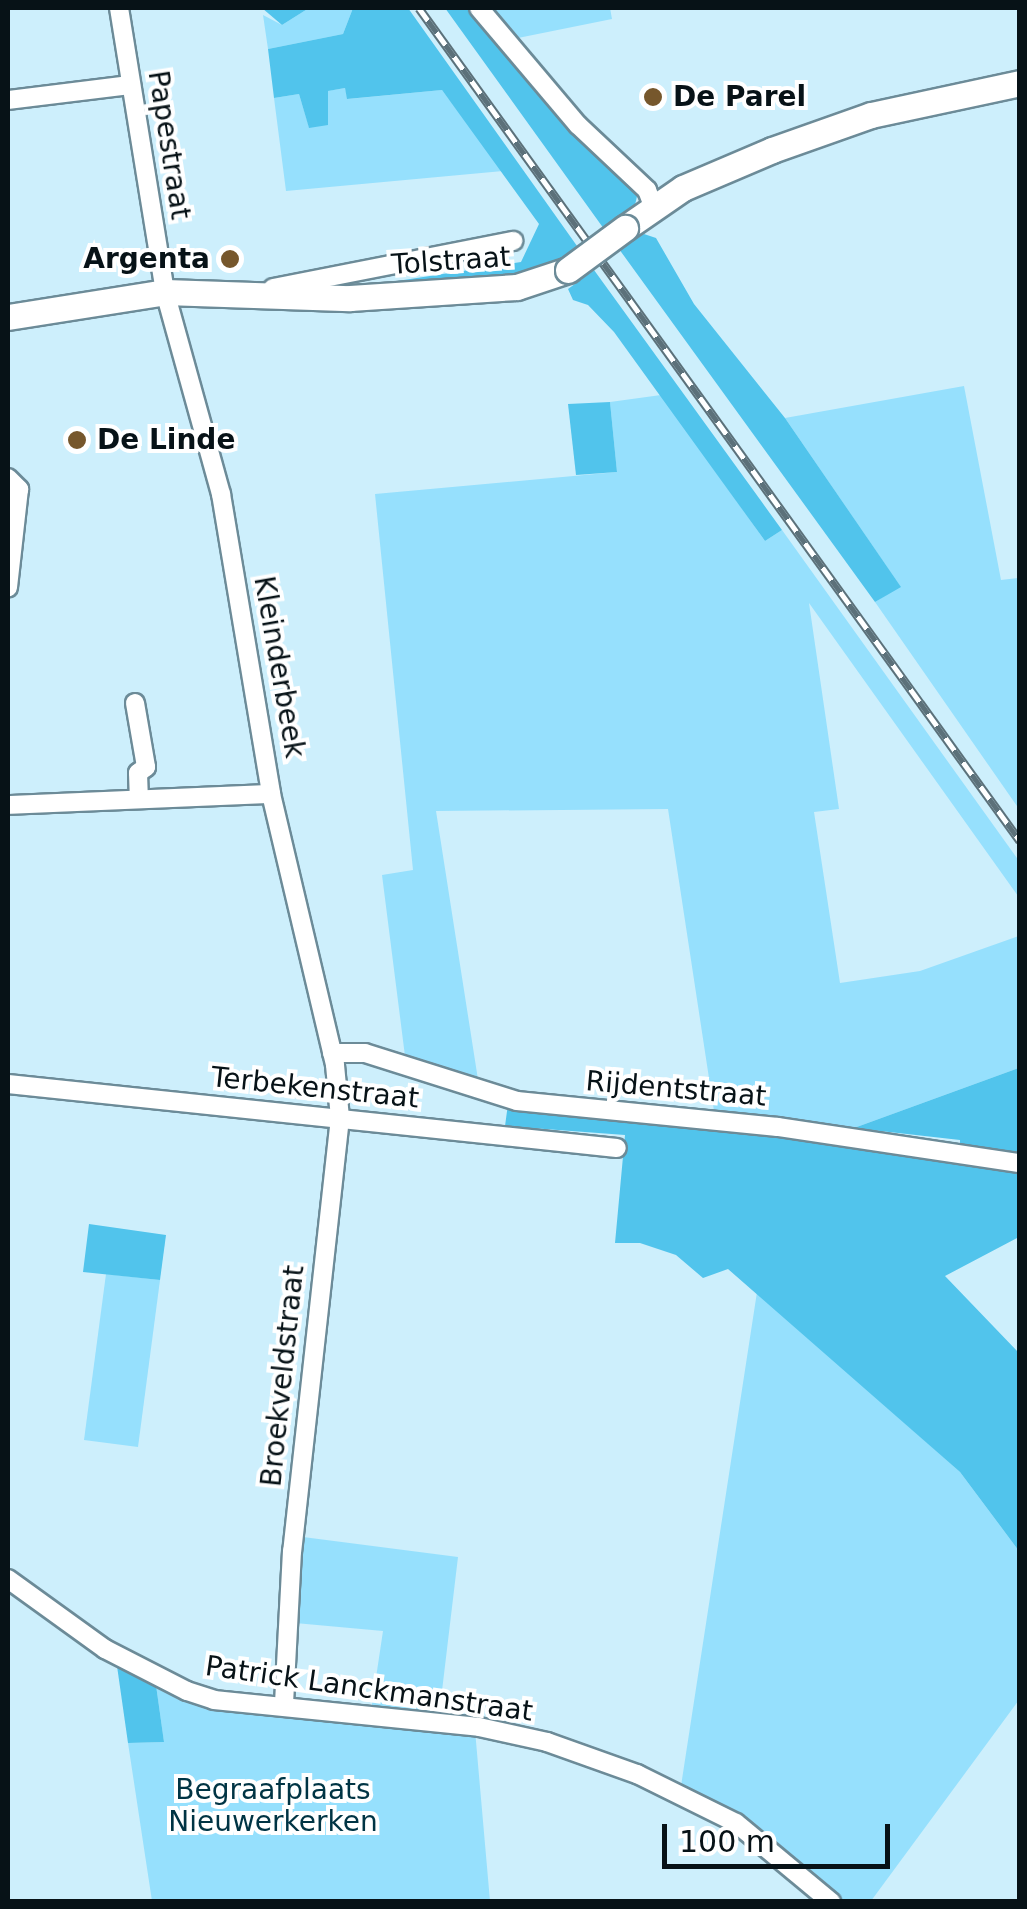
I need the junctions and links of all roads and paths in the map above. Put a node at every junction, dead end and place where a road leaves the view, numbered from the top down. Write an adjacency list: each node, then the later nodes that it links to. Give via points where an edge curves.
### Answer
1 (119, 8): 4 (street, Papestraat)
2 (479, 8): 6 (street, via 578,125 647,190)
3 (1020, 83): 6 (street, Tolstraat, via 871,115 706,176)
4 (131, 85): 5 (street); 9 (street, Papestraat)
5 (8, 100)
6 (654, 208): 8 (street, Tolstraat, bridge, via 568,270 532,285 350,298)
7 (513, 241): 8 (street, Tolstraat)
8 (264, 290): 9 (street, Tolstraat)
9 (165, 292): 10 (street, Tolstraat); 14 (street, Kleinderbeek, via 221,494)
10 (8, 317)
11 (8, 478): 12 (street, via 19,490)
12 (8, 586)
13 (135, 703): 15 (street, via 146,767 138,773)
14 (271, 794): 15 (street); 17 (street, Kleinderbeek)
15 (139, 799): 16 (street)
16 (8, 806)
17 (332, 1053): 19 (street, Broekveldstraat); 21 (street, Rijdentstraat, via 364,1053 517,1101 832,1133)
18 (8, 1084): 19 (street, Terbekenstraat)
19 (340, 1118): 20 (street, Terbekenstraat); 23 (street, Broekveldstraat, via 292,1550)
20 (618, 1148)
21 (1020, 1163)
22 (8, 1578): 23 (street, Patrick Lanckmanstraat, via 105,1648 187,1691)
23 (284, 1706): 24 (street, Patrick Lanckmanstraat, via 479,1727 565,1748 672,1789 736,1823)
24 (831, 1902)

